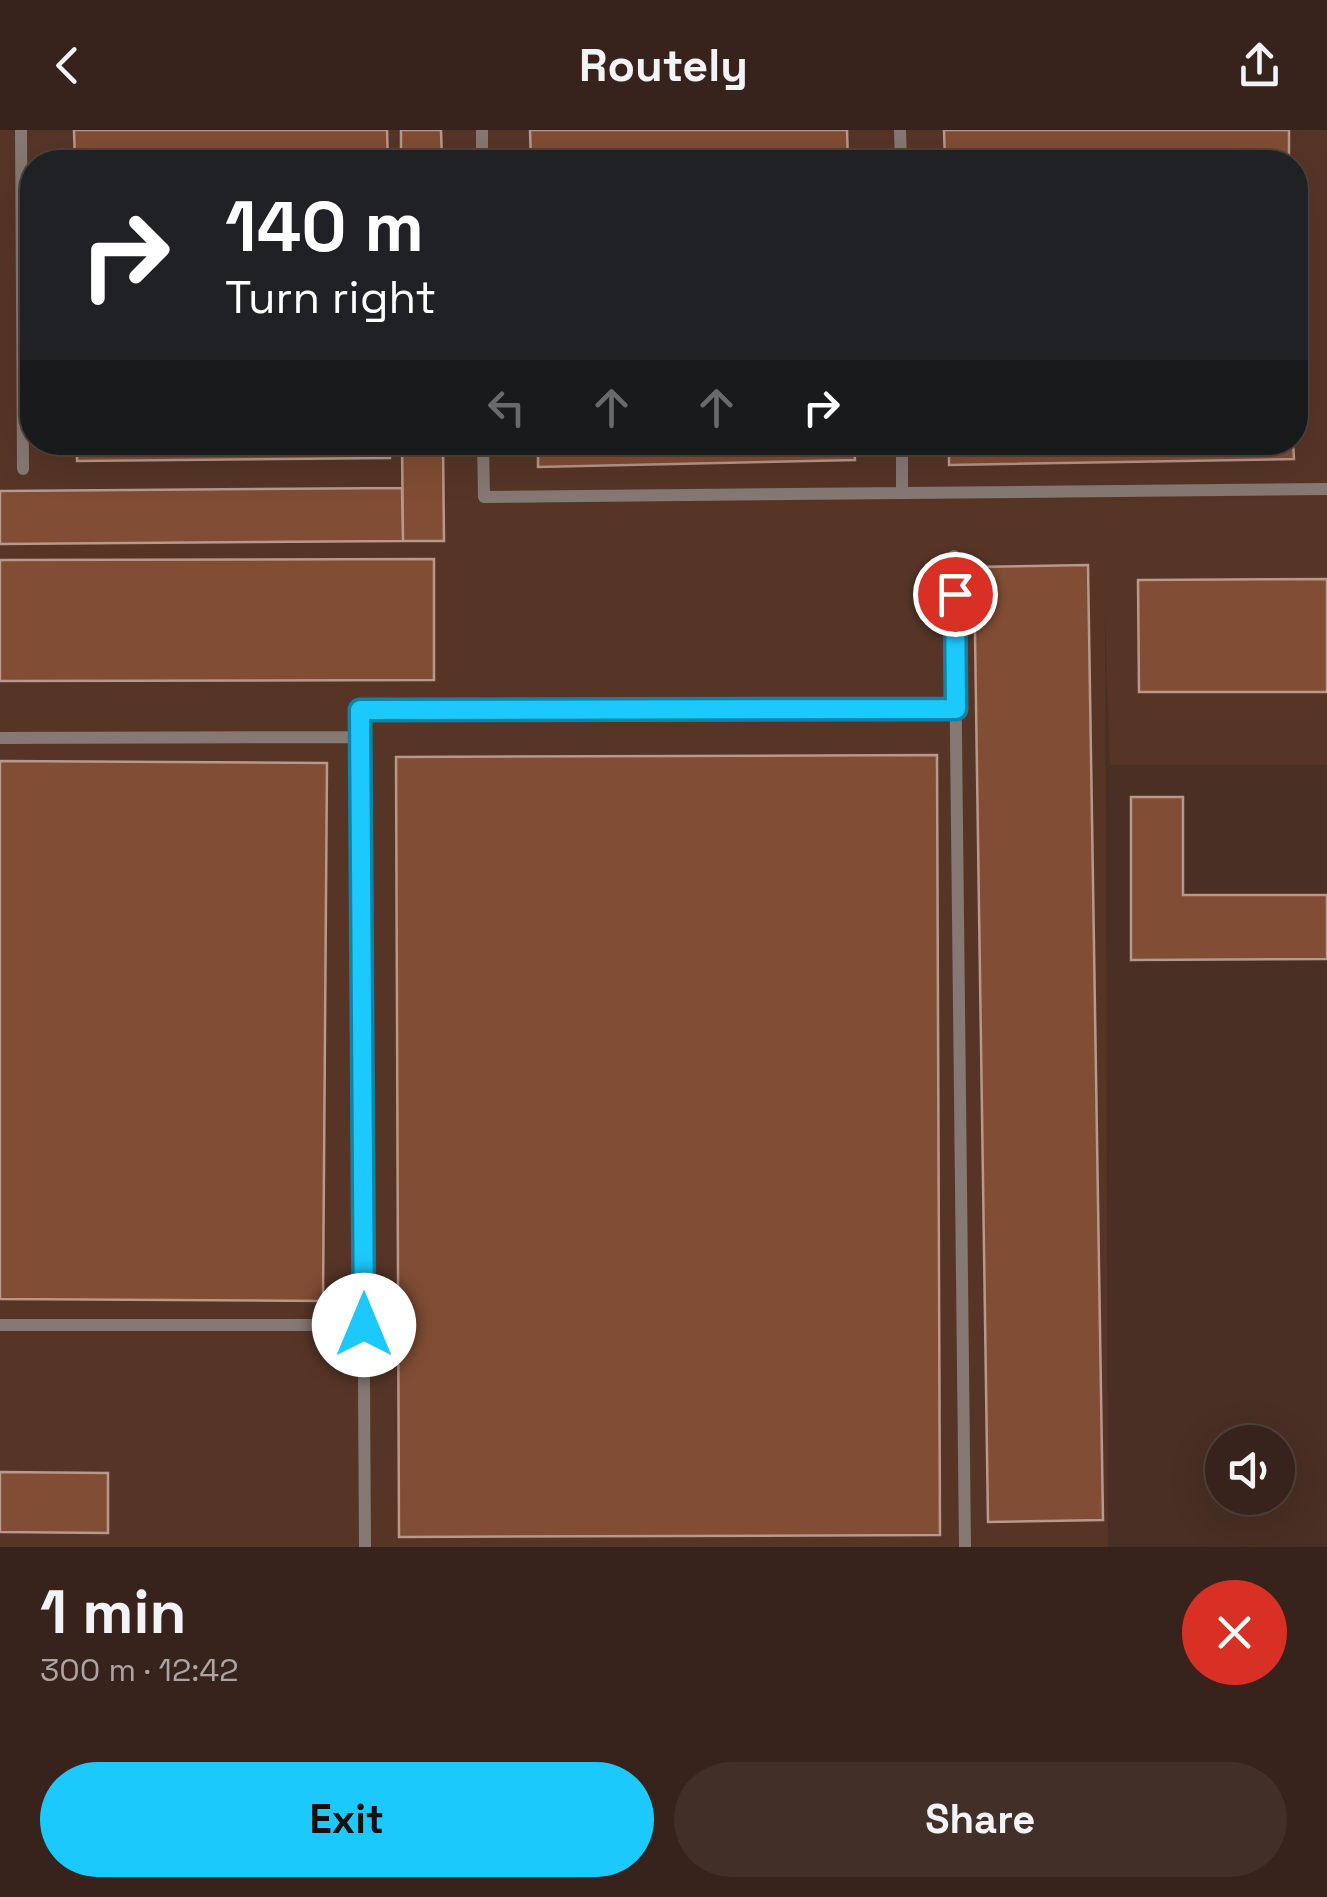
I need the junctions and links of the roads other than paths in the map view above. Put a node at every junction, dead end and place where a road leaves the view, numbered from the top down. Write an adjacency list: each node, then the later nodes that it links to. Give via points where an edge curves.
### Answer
1 (23, 455): 4 (lane)
2 (483, 455): 6 (lane, via 484,497)
3 (902, 455): 6 (lane)
4 (23, 469)
5 (1327, 489): 6 (lane)
6 (902, 493)
7 (954, 556): 8 (lane)
8 (956, 709): 9 (lane, via 360,710); 14 (lane)
9 (360, 737): 10 (lane); 12 (lane)
10 (0, 738)
11 (0, 1325): 12 (lane)
12 (364, 1325): 13 (lane)
13 (365, 1547)
14 (965, 1547)

